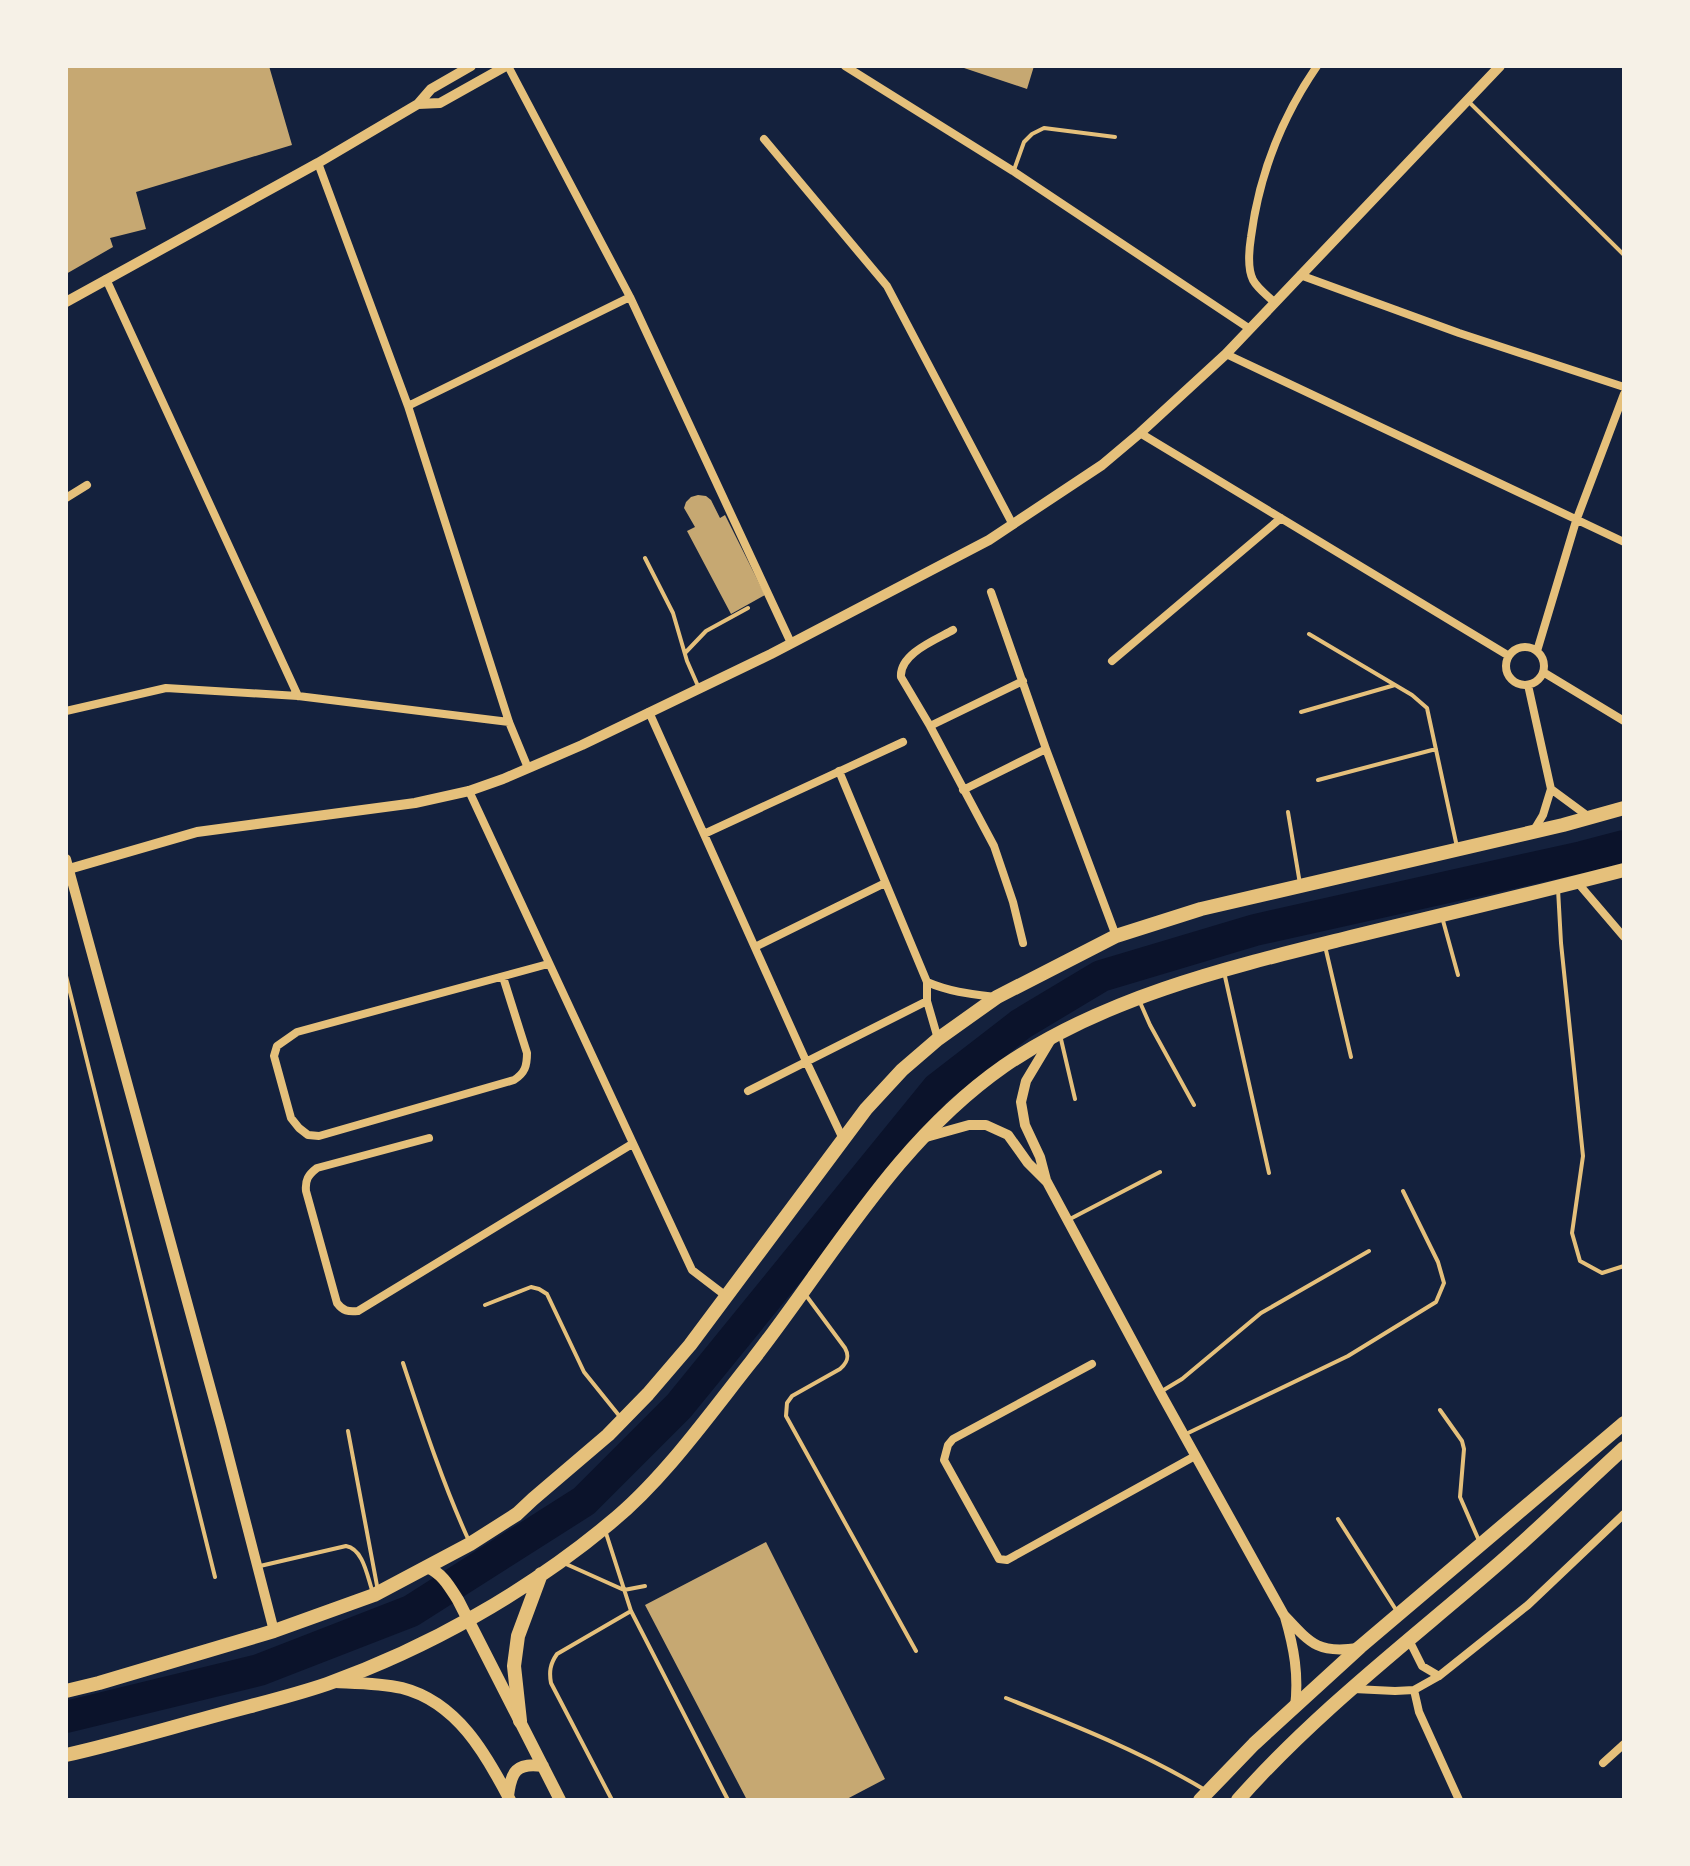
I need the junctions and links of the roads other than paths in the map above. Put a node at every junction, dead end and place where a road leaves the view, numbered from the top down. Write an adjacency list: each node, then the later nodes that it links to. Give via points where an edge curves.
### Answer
1 (471, 66): 7 (street, via 431,89)
2 (507, 66): 7 (street, via 440,103); 15 (street)
3 (845, 66): 11 (street)
4 (1317, 66): 17 (street, via 1283,126 1262,178 1254,217 1252,278)
5 (1500, 66): 6 (street)
6 (1467, 100): 12 (lane); 13 (street)
7 (418, 104): 10 (street)
8 (1115, 137): 11 (lane, via 1044,128 1024,142)
9 (764, 139): 28 (street, via 887,286)
10 (318, 163): 14 (street); 22 (street)
11 (1013, 171): 18 (street)
12 (1624, 255)
13 (1300, 275): 17 (street); 20 (street)
14 (106, 279): 16 (street); 45 (street)
15 (630, 297): 22 (street); 35 (street)
16 (66, 302)
17 (1274, 302): 18 (street)
18 (1250, 329): 19 (street)
19 (1226, 354): 23 (street); 27 (street)
20 (1624, 387)
21 (1624, 394): 27 (street)
22 (408, 406): 50 (street)
23 (1140, 433): 26 (street); 28 (street)
24 (87, 485): 25 (street)
25 (66, 498)
26 (1281, 518): 38 (street); 39 (street)
27 (1576, 521): 29 (street); 36 (street)
28 (1013, 525): 35 (street)
29 (1624, 542)
30 (645, 558): 37 (lane, via 673,613)
31 (991, 592): 41 (street)
32 (748, 608): 37 (lane, via 706,631)
33 (953, 630): 51 (street, via 912,654 900,670)
34 (1309, 634): 42 (lane)
35 (791, 643): 44 (street)
36 (1537, 651): 38 (street, via 1522,647); 40 (street)
37 (685, 653): 44 (lane)
38 (1509, 656): 43 (street, via 1509,676)
39 (1112, 661)
40 (1543, 672): 43 (street); 49 (street)
41 (1023, 681): 51 (street); 53 (street)
42 (1395, 685): 48 (lane); 54 (lane, via 1427,708)
43 (1528, 685): 58 (street)
44 (699, 688): 47 (street)
45 (298, 696): 46 (street, via 166,688); 50 (street)
46 (66, 711)
47 (649, 712): 55 (street); 65 (street)
48 (1301, 712)
49 (1624, 721)
50 (509, 722): 55 (street)
51 (930, 726): 59 (street)
52 (903, 742): 56 (street)
53 (1046, 749): 59 (street); 74 (street)
54 (1436, 749): 57 (lane); 66 (lane)
55 (528, 768): 60 (street)
56 (839, 771): 65 (street); 70 (street)
57 (1318, 780)
58 (1551, 789): 63 (street); 64 (street)
59 (963, 790): 76 (street, via 994,846)
60 (469, 791): 67 (street, via 197,832); 79 (street)
61 (1624, 808): 63 (main road)
62 (1288, 812): 71 (lane)
63 (1589, 817): 64 (main road)
64 (1534, 831): 66 (main road)
65 (704, 834): 78 (street)
66 (1458, 849): 71 (main road)
67 (67, 866): 125 (street)
68 (1624, 870): 69 (main road)
69 (1577, 882): 72 (main road); 75 (street)
70 (885, 883): 78 (street); 84 (street)
71 (1300, 886): 74 (main road)
72 (1558, 886): 73 (main road); 105 (lane, via 1583,1156 1572,1233 1580,1261 1602,1273)
73 (1441, 915): 77 (main road); 81 (lane)
74 (1116, 936): 85 (main road)
75 (1624, 937)
76 (1023, 943)
77 (1325, 944): 80 (main road); 90 (lane)
78 (755, 947): 91 (street)
79 (548, 964): 83 (street); 98 (street)
80 (1224, 969): 86 (main road); 100 (lane)
81 (1458, 975)
82 (66, 976): 128 (lane)
83 (503, 977): 83 (street, via 287,1037 274,1056 291,1118 308,1135 319,1136 514,1080 523,1074 527,1053)
84 (927, 982): 85 (street, via 963,994); 87 (street)
85 (997, 997): 89 (main road)
86 (1138, 998): 88 (main road); 94 (lane)
87 (927, 1001): 89 (street); 91 (street)
88 (1057, 1034): 93 (lane); 96 (main road, via 978,1086); 101 (street, via 1026,1081 1021,1102)
89 (938, 1039): 97 (main road, via 902,1070)
90 (1351, 1057)
91 (806, 1061): 92 (street); 97 (street)
92 (748, 1091)
93 (1075, 1099)
94 (1194, 1105)
95 (429, 1138): 98 (street, via 309,1174 306,1191 342,1310 358,1311)
96 (920, 1138): 101 (street, via 986,1125 1008,1135); 106 (main road)
97 (844, 1140): 107 (main road)
98 (632, 1144): 107 (street, via 692,1270)
99 (1160, 1172): 103 (lane)
100 (1269, 1173)
101 (1047, 1182): 103 (street)
102 (1403, 1191): 116 (lane, via 1438,1262 1444,1283 1436,1302 1348,1356)
103 (1068, 1220): 111 (street)
104 (1369, 1251): 111 (lane, via 1261,1313)
105 (1624, 1266)
106 (804, 1292): 121 (main road, via 659,1476); 139 (lane, via 848,1356 840,1369 792,1396 786,1416)
107 (726, 1296): 113 (main road)
108 (485, 1305): 113 (lane, via 531,1287 547,1294 584,1372)
109 (403, 1363): 122 (lane)
110 (1092, 1364): 118 (street, via 948,1445 944,1460 999,1559 1007,1560)
111 (1160, 1392): 116 (street)
112 (1440, 1410): 123 (lane, via 1462,1441 1460,1497)
113 (623, 1420): 122 (main road, via 517,1514)
114 (1624, 1423): 123 (main road)
115 (348, 1431): 131 (lane)
116 (1184, 1435): 118 (street)
117 (1624, 1448): 137 (main road)
118 (1195, 1456): 133 (street)
119 (1624, 1514): 140 (street, via 1528,1605)
120 (1338, 1519): 134 (lane)
121 (604, 1528): 124 (main road); 130 (lane)
122 (470, 1544): 126 (main road)
123 (1481, 1545): 134 (main road)
124 (560, 1561): 127 (main road); 130 (lane)
125 (258, 1566): 131 (lane, via 353,1547); 136 (street)
126 (427, 1567): 131 (main road); 135 (main road, via 443,1577)
127 (541, 1574): 135 (main road); 147 (main road, via 518,1636 514,1666)
128 (215, 1577)
129 (645, 1586): 130 (lane)
130 (624, 1590): 132 (lane)
131 (376, 1594): 136 (main road)
132 (631, 1611): 155 (lane, via 557,1654 549,1673); 156 (lane)
133 (1284, 1615): 138 (street, via 1320,1647); 146 (street, via 1297,1669)
134 (1399, 1615): 138 (main road)
135 (468, 1619): 141 (main road); 147 (main road)
136 (274, 1631): 144 (main road)
137 (1409, 1640): 140 (street, via 1422,1666); 142 (main road)
138 (1360, 1647): 146 (main road)
139 (916, 1651)
140 (1439, 1676): 143 (street)
141 (331, 1682): 149 (main road); 153 (main road, via 371,1683 430,1699 459,1720)
142 (1354, 1689): 143 (street); 157 (main road)
143 (1414, 1690): 158 (street)
144 (66, 1691)
145 (1006, 1698): 152 (lane, via 1169,1769)
146 (1295, 1707): 152 (main road)
147 (520, 1721): 151 (main road)
148 (1624, 1744): 150 (street)
149 (66, 1755)
150 (1603, 1763)
151 (543, 1766): 153 (main road, via 519,1768 510,1778); 154 (main road)
152 (1203, 1796)
153 (509, 1798)
154 (560, 1800)
155 (612, 1800)
156 (728, 1800)
157 (1238, 1800)
158 (1459, 1800)

